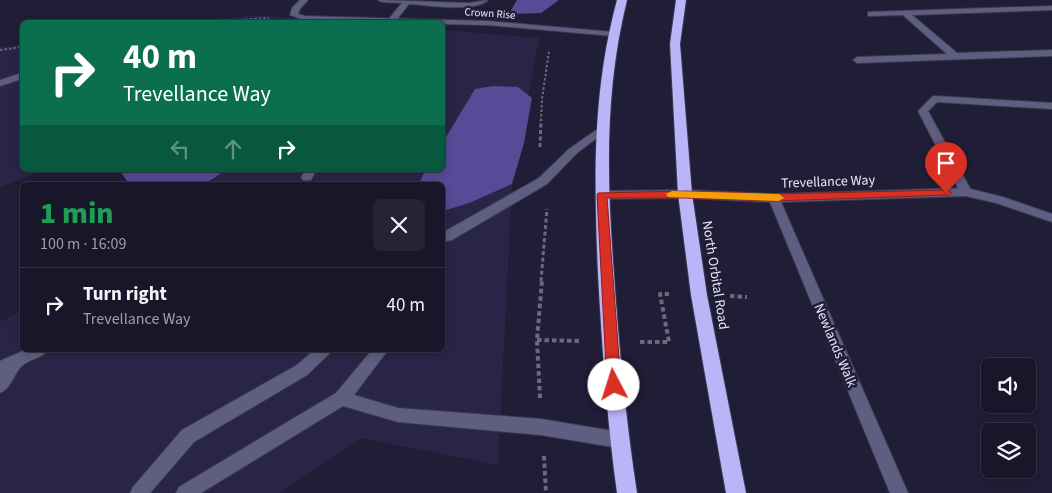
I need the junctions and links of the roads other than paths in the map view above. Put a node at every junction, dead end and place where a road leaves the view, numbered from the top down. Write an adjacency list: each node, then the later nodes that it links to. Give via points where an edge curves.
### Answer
1 (304, 0): 10 (street, Crown Rise, via 294,15)
2 (382, 0): 6 (street)
3 (484, 0): 6 (street, via 469,5)
4 (622, 0): 12 (highway)
5 (681, 0): 21 (highway, North Orbital Road, via 675,44)
6 (407, 2): 10 (street)
7 (1052, 8): 8 (street)
8 (905, 13): 9 (street); 14 (street)
9 (871, 14)
10 (392, 20)
11 (445, 22): 12 (street, Crown Rise)
12 (613, 34): 19 (highway)
13 (1052, 53): 14 (street)
14 (955, 56): 15 (street)
15 (857, 60)
16 (20, 77): 17 (street)
17 (0, 83)
18 (1052, 106): 20 (street, via 935,99 923,111)
19 (602, 129): 22 (highway); 25 (street, via 573,151 543,182)
20 (966, 192): 23 (street, Trevellance Way); 24 (street, Trevellance Way)
21 (685, 194): 22 (street, Trevellance Way); 23 (street, Trevellance Way); 37 (highway, North Orbital Road, via 699,296)
22 (602, 195): 33 (highway)
23 (774, 198): 38 (street, Newlands Walk)
24 (1052, 218)
25 (445, 238)
26 (36, 352): 29 (street)
27 (322, 352): 34 (street, via 302,370 188,436)
28 (378, 352): 32 (street)
29 (18, 360): 30 (street); 31 (street)
30 (0, 368)
31 (0, 386)
32 (342, 398): 33 (street, via 398,415 541,428); 35 (street)
33 (619, 440): 36 (highway)
34 (139, 493)
35 (185, 493)
36 (627, 493)
37 (736, 493)
38 (899, 493)

